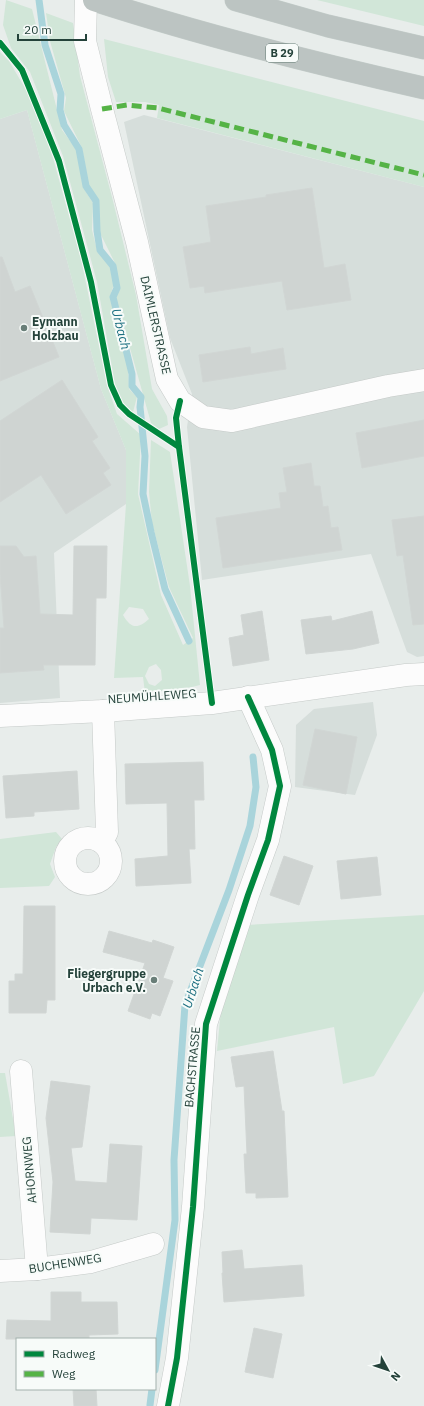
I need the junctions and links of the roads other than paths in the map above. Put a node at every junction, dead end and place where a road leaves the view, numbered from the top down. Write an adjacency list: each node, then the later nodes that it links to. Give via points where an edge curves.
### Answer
1 (86, 0): 6 (street, DAIMLERSTRASSE, via 85,41 137,242 167,378 180,401 203,417 232,421)
2 (94, 0): 5 (highway, B 29, via 331,67)
3 (236, 0): 4 (highway, via 328,26)
4 (424, 48)
5 (424, 88)
6 (424, 380)
7 (424, 674): 8 (street, NEUMÜHLEWEG)
8 (248, 697): 9 (street, NEUMÜHLEWEG); 16 (street, BACHSTRASSE, via 272,750 280,786 268,840 206,1024 193,1207 178,1350)
9 (103, 711): 10 (street, NEUMÜHLEWEG); 11 (street, NEUMÜHLEWEG, via 107,832)
10 (0, 716)
11 (102, 842)
12 (21, 1071): 14 (street, AHORNWEG)
13 (152, 1244): 14 (street, BUCHENWEG, via 91,1262)
14 (37, 1269): 15 (street, BUCHENWEG)
15 (0, 1271)
16 (168, 1406)

